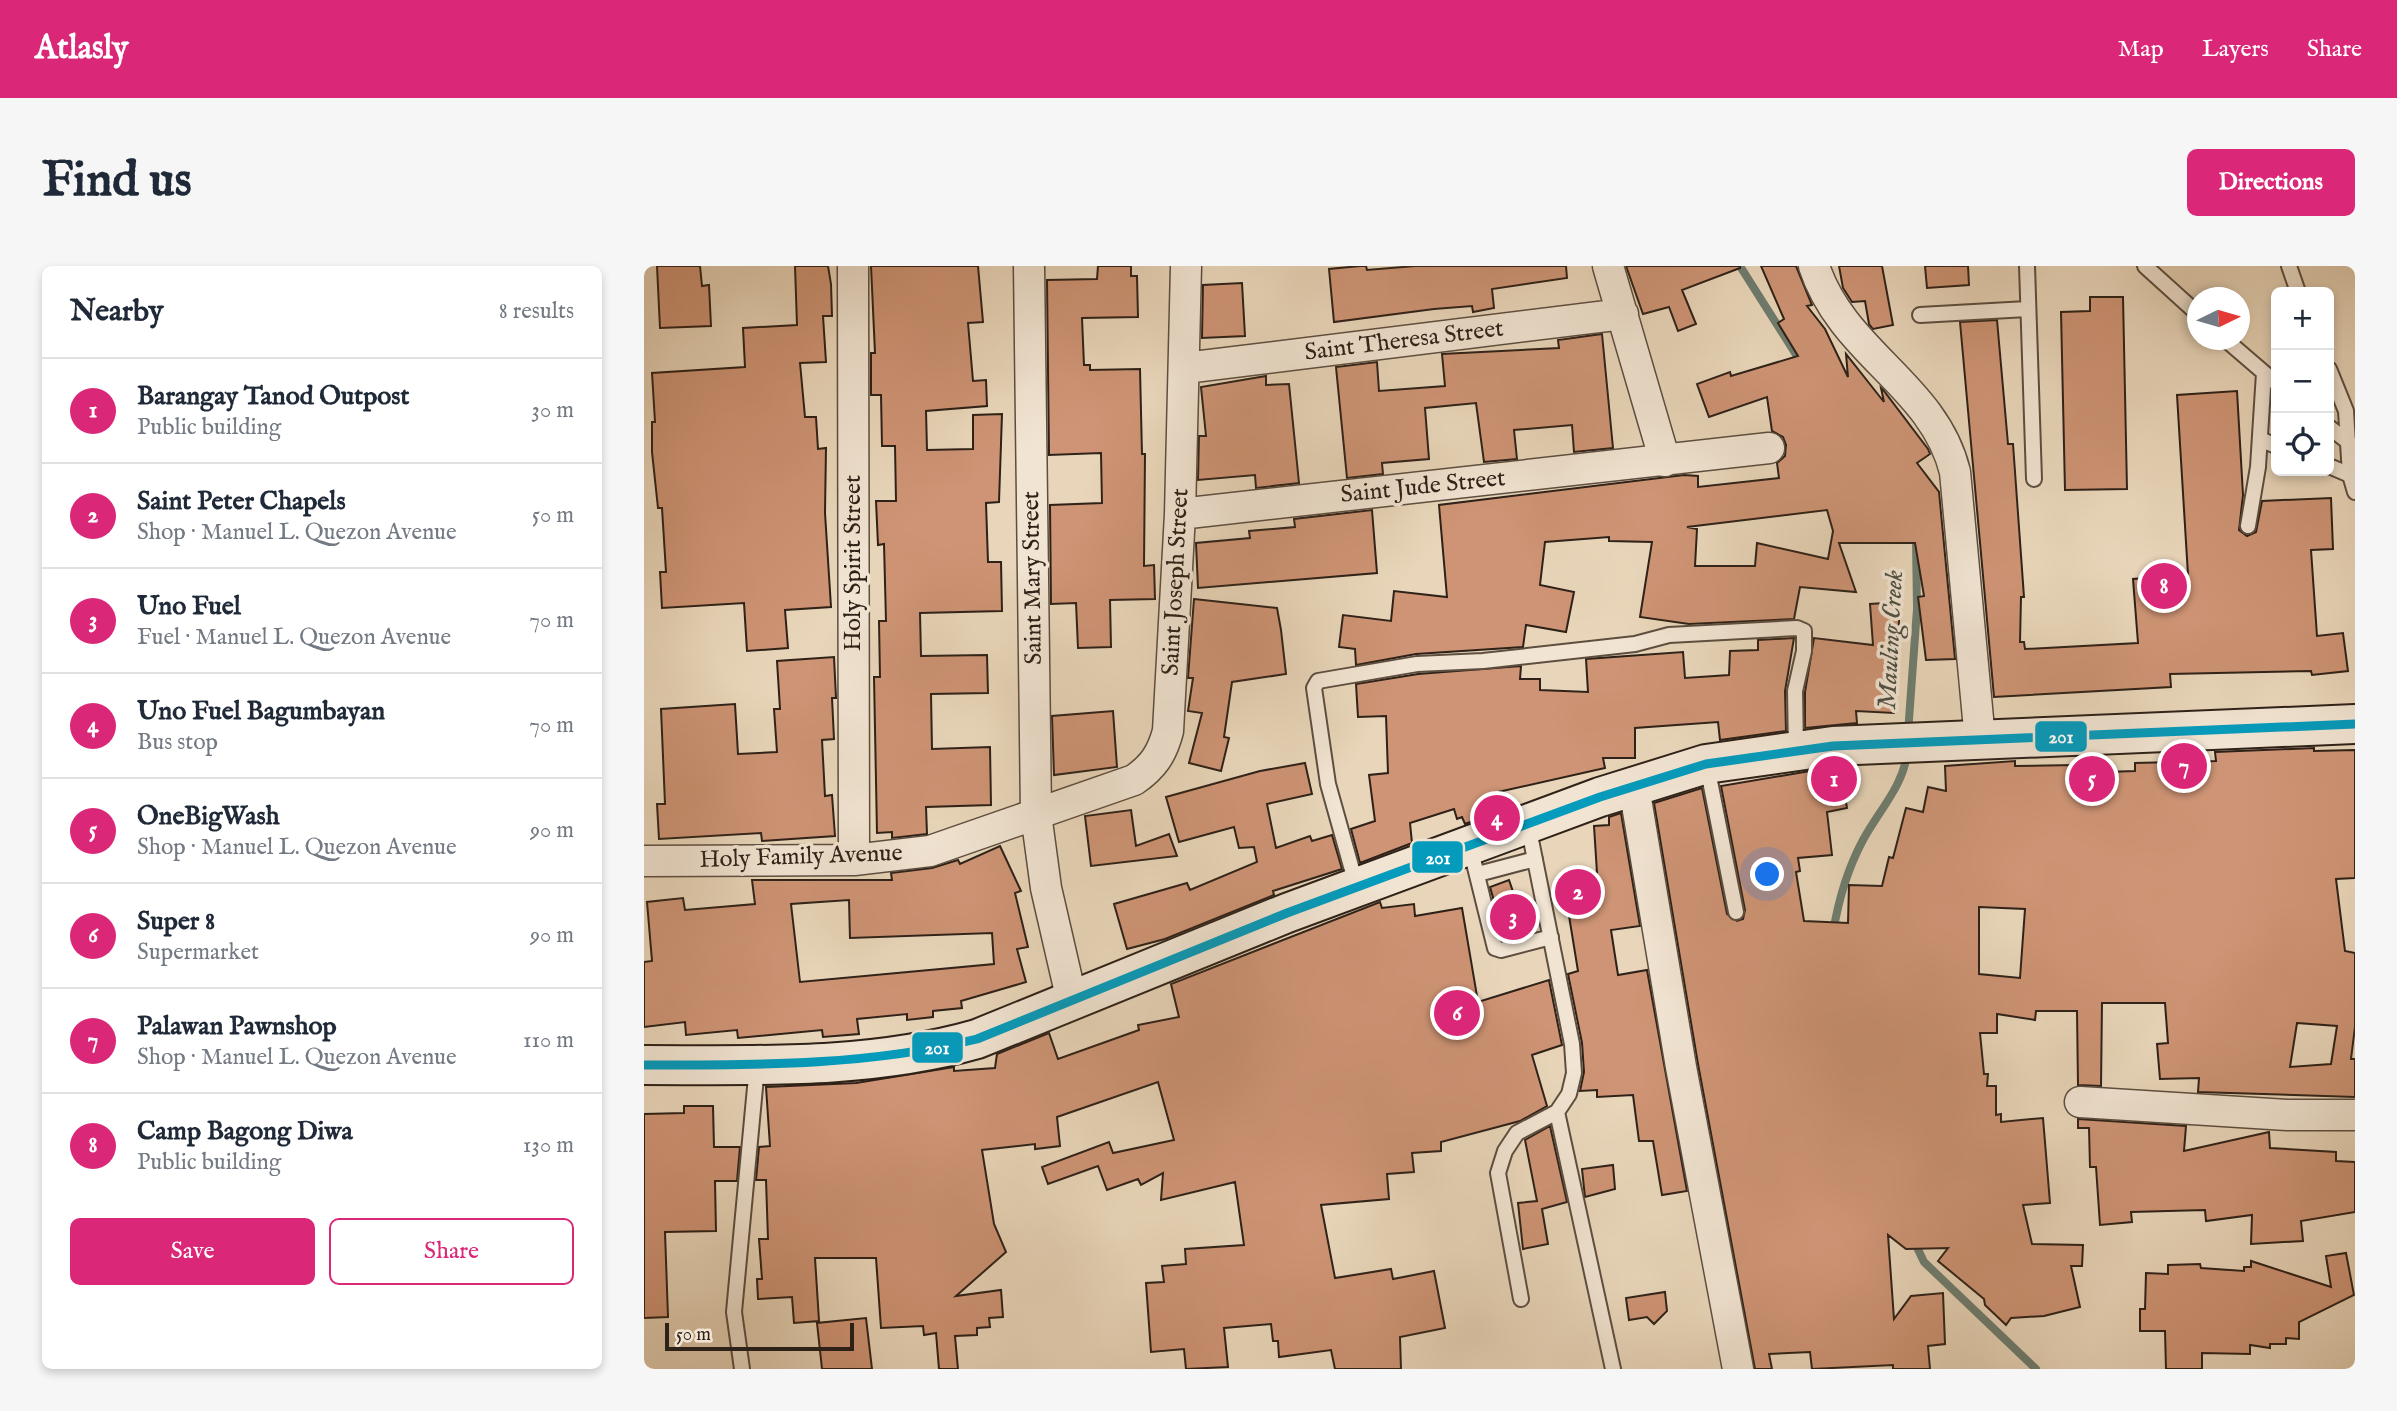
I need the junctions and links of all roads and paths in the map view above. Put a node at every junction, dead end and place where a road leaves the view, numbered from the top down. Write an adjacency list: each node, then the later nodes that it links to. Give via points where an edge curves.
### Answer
1 (853, 266): 39 (street, Holy Spirit Street)
2 (1029, 266): 36 (street, Saint Mary Street)
3 (1186, 266): 15 (street, Saint Joseph Street)
4 (1608, 266): 12 (street)
5 (1814, 266): 32 (street, via 1829,304 1930,416 1949,448 1955,472)
6 (2027, 266): 11 (lane)
7 (2145, 266): 10 (lane)
8 (2292, 270): 9 (lane)
9 (2297, 287)
10 (2187, 305)
11 (2027, 309): 13 (lane); 27 (lane)
12 (1623, 314): 15 (street, Saint Theresa Street); 24 (street)
13 (1920, 315)
14 (2238, 350): 16 (lane)
15 (1185, 368): 29 (street, Saint Joseph Street)
16 (2264, 373): 17 (lane); 20 (lane)
17 (2271, 379)
18 (2334, 381): 22 (lane)
19 (2334, 431): 22 (lane)
20 (2260, 439): 21 (lane); 30 (lane)
21 (2271, 444)
22 (2352, 445): 26 (lane)
23 (1769, 448): 24 (street, Saint Jude Street)
24 (1665, 461): 29 (street, Saint Jude Street)
25 (2334, 468): 26 (lane)
26 (2350, 475): 28 (lane)
27 (2034, 479)
28 (2355, 492)
29 (1180, 514): 36 (street, Saint Joseph Street, via 1164,747 1147,771 1134,780)
30 (2248, 526)
31 (2355, 724): 32 (main road)
32 (1974, 740): 33 (main road)
33 (1796, 750): 34 (main road); 42 (lane, via 1795,691 1805,644 1804,631 1797,628 1669,635 1635,645 1417,664 1318,681 1314,688 1328,784)
34 (1706, 764): 35 (main road); 43 (lane)
35 (1634, 787): 37 (main road); 54 (street)
36 (1036, 814): 39 (street, Holy Family Avenue, via 930,851); 45 (street, Saint Mary Street, via 1046,888)
37 (1532, 841): 40 (main road); 44 (lane)
38 (644, 855): 41 (street)
39 (854, 860): 41 (street, Holy Family Avenue)
40 (1474, 860): 42 (main road); 44 (lane, via 1495,948)
41 (644, 861)
42 (1357, 887): 45 (main road)
43 (1736, 912)
44 (1551, 937): 49 (lane, via 1573,1044 1574,1073 1569,1094)
45 (1072, 1001): 47 (main road, via 930,1052 867,1062)
46 (644, 1065): 47 (main road)
47 (758, 1065): 52 (lane, via 734,1312)
48 (2080, 1102): 50 (street)
49 (1557, 1112): 51 (lane, via 1517,1133 1498,1172); 53 (lane)
50 (2355, 1115)
51 (1521, 1299)
52 (742, 1369)
53 (1613, 1369)
54 (1738, 1369)

